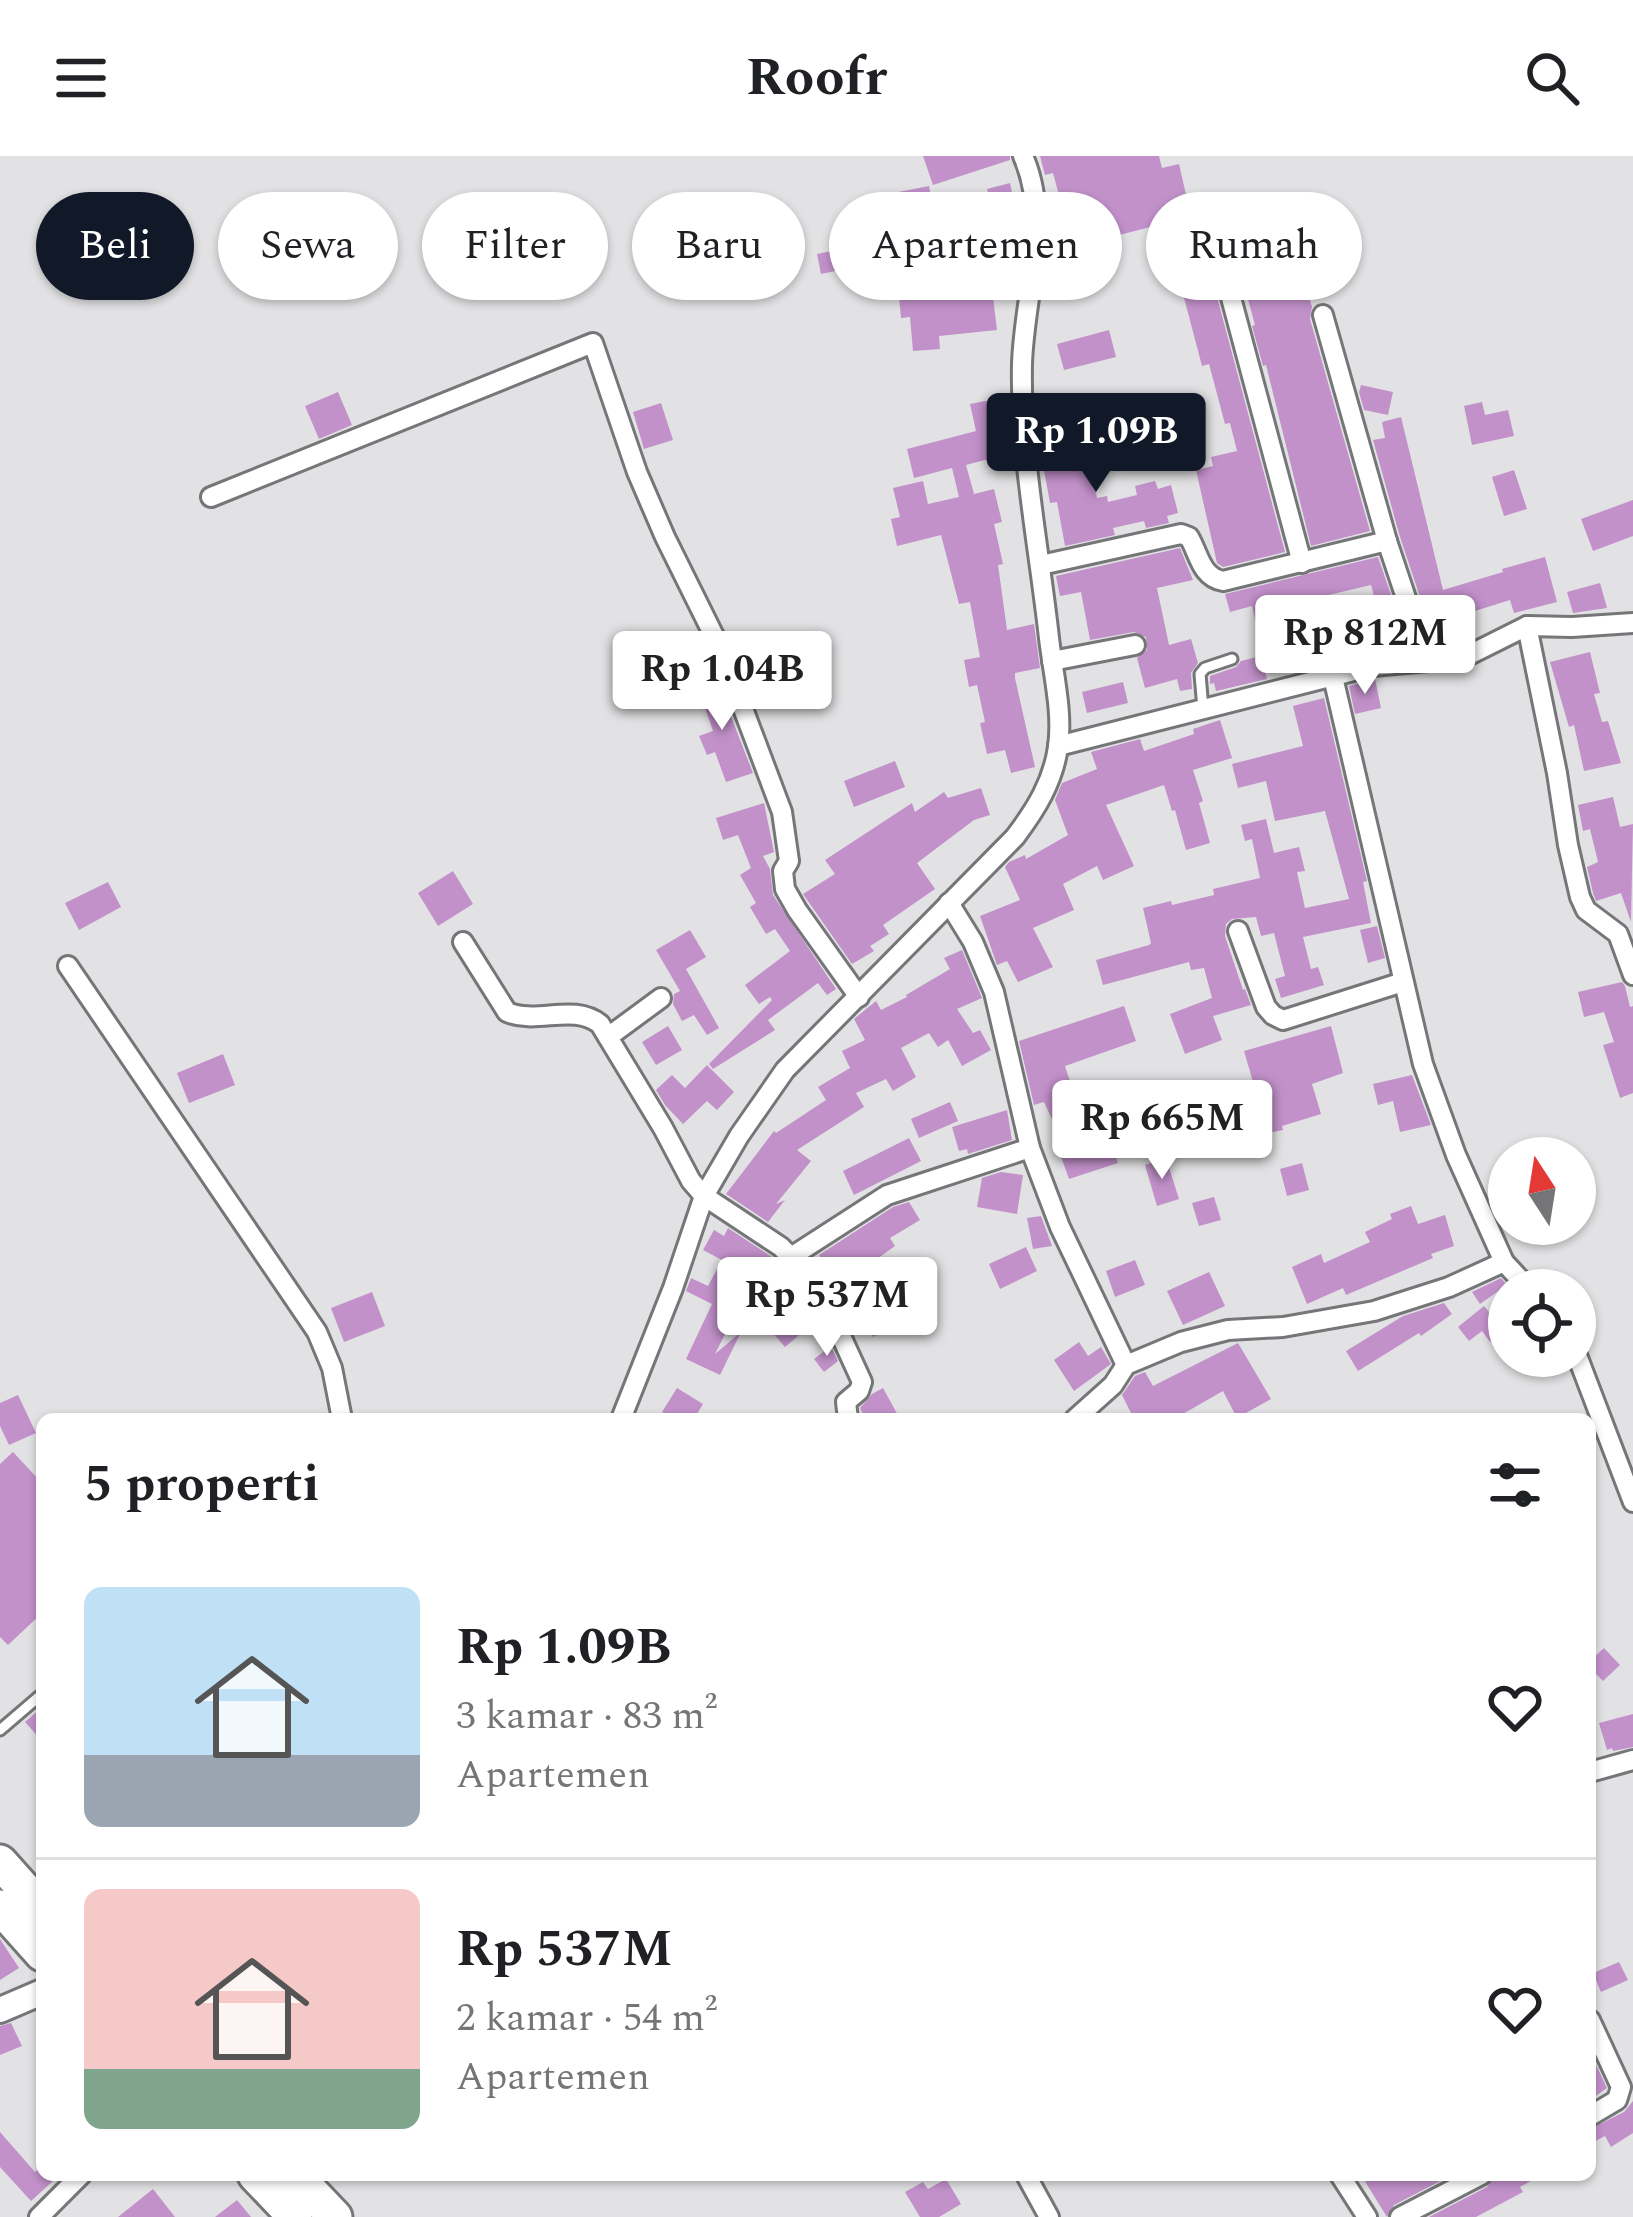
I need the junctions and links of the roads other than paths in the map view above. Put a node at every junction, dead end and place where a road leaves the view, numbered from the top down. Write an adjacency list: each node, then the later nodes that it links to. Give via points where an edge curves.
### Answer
1 (1023, 156): 7 (street, via 1037,210 1022,366)
2 (1232, 300): 6 (street)
3 (1323, 315): 5 (street)
4 (211, 497): 23 (street, via 593,343 637,472 721,650 782,812 784,889)
5 (1387, 541): 6 (street); 13 (street)
6 (1302, 563): 7 (street, via 1213,579 1190,537 1173,534)
7 (1041, 565): 12 (street)
8 (1633, 623): 9 (street)
9 (1527, 626): 13 (street, via 1471,654); 21 (street, via 1580,897 1618,934)
10 (1135, 645): 12 (street)
11 (1232, 659): 15 (lane, via 1200,674)
12 (1052, 661): 16 (street)
13 (1427, 661): 14 (street)
14 (1333, 677): 15 (street); 22 (street)
15 (1203, 710): 16 (street)
16 (1058, 746): 17 (street, via 1031,815)
17 (949, 903): 23 (street); 26 (street, via 994,992)
18 (1238, 931): 22 (street, via 1266,1007 1283,1020)
19 (463, 943): 25 (street, via 506,1012 590,1016)
20 (68, 966): 33 (street, via 317,1332)
21 (1633, 975)
22 (1402, 982): 29 (street, via 1441,1117)
23 (860, 997): 27 (street, via 785,1070)
24 (661, 998): 25 (street)
25 (608, 1036): 27 (street)
26 (1030, 1148): 28 (street, via 886,1195); 31 (street)
27 (704, 1196): 28 (street); 34 (street)
28 (791, 1257): 35 (street, via 824,1301 862,1382)
29 (1504, 1262): 30 (street); 31 (street, via 1374,1311 1228,1330)
30 (1510, 1269)
31 (1126, 1365): 36 (street)
32 (1585, 1377): 37 (street)
33 (341, 1413)
34 (629, 1413)
35 (847, 1413)
36 (1083, 1413)
37 (1633, 1502)
38 (36, 1699): 39 (lane)
39 (0, 1730)
40 (1633, 1760): 41 (street)
41 (1596, 1770)
42 (0, 1862): 43 (highway)
43 (36, 1902)
44 (0, 1907): 45 (highway)
45 (36, 1947)
46 (36, 1995): 47 (street)
47 (0, 2011)
48 (1596, 2033): 49 (street, via 1621,2086 1617,2100)
49 (1596, 2112)
50 (74, 2181): 56 (street)
51 (261, 2181): 57 (highway)
52 (301, 2181): 58 (highway)
53 (1029, 2181): 59 (street)
54 (1344, 2181): 60 (street)
55 (1469, 2181): 61 (street)
56 (39, 2217)
57 (295, 2217)
58 (335, 2217)
59 (1049, 2217)
60 (1367, 2217)
61 (1400, 2217)

